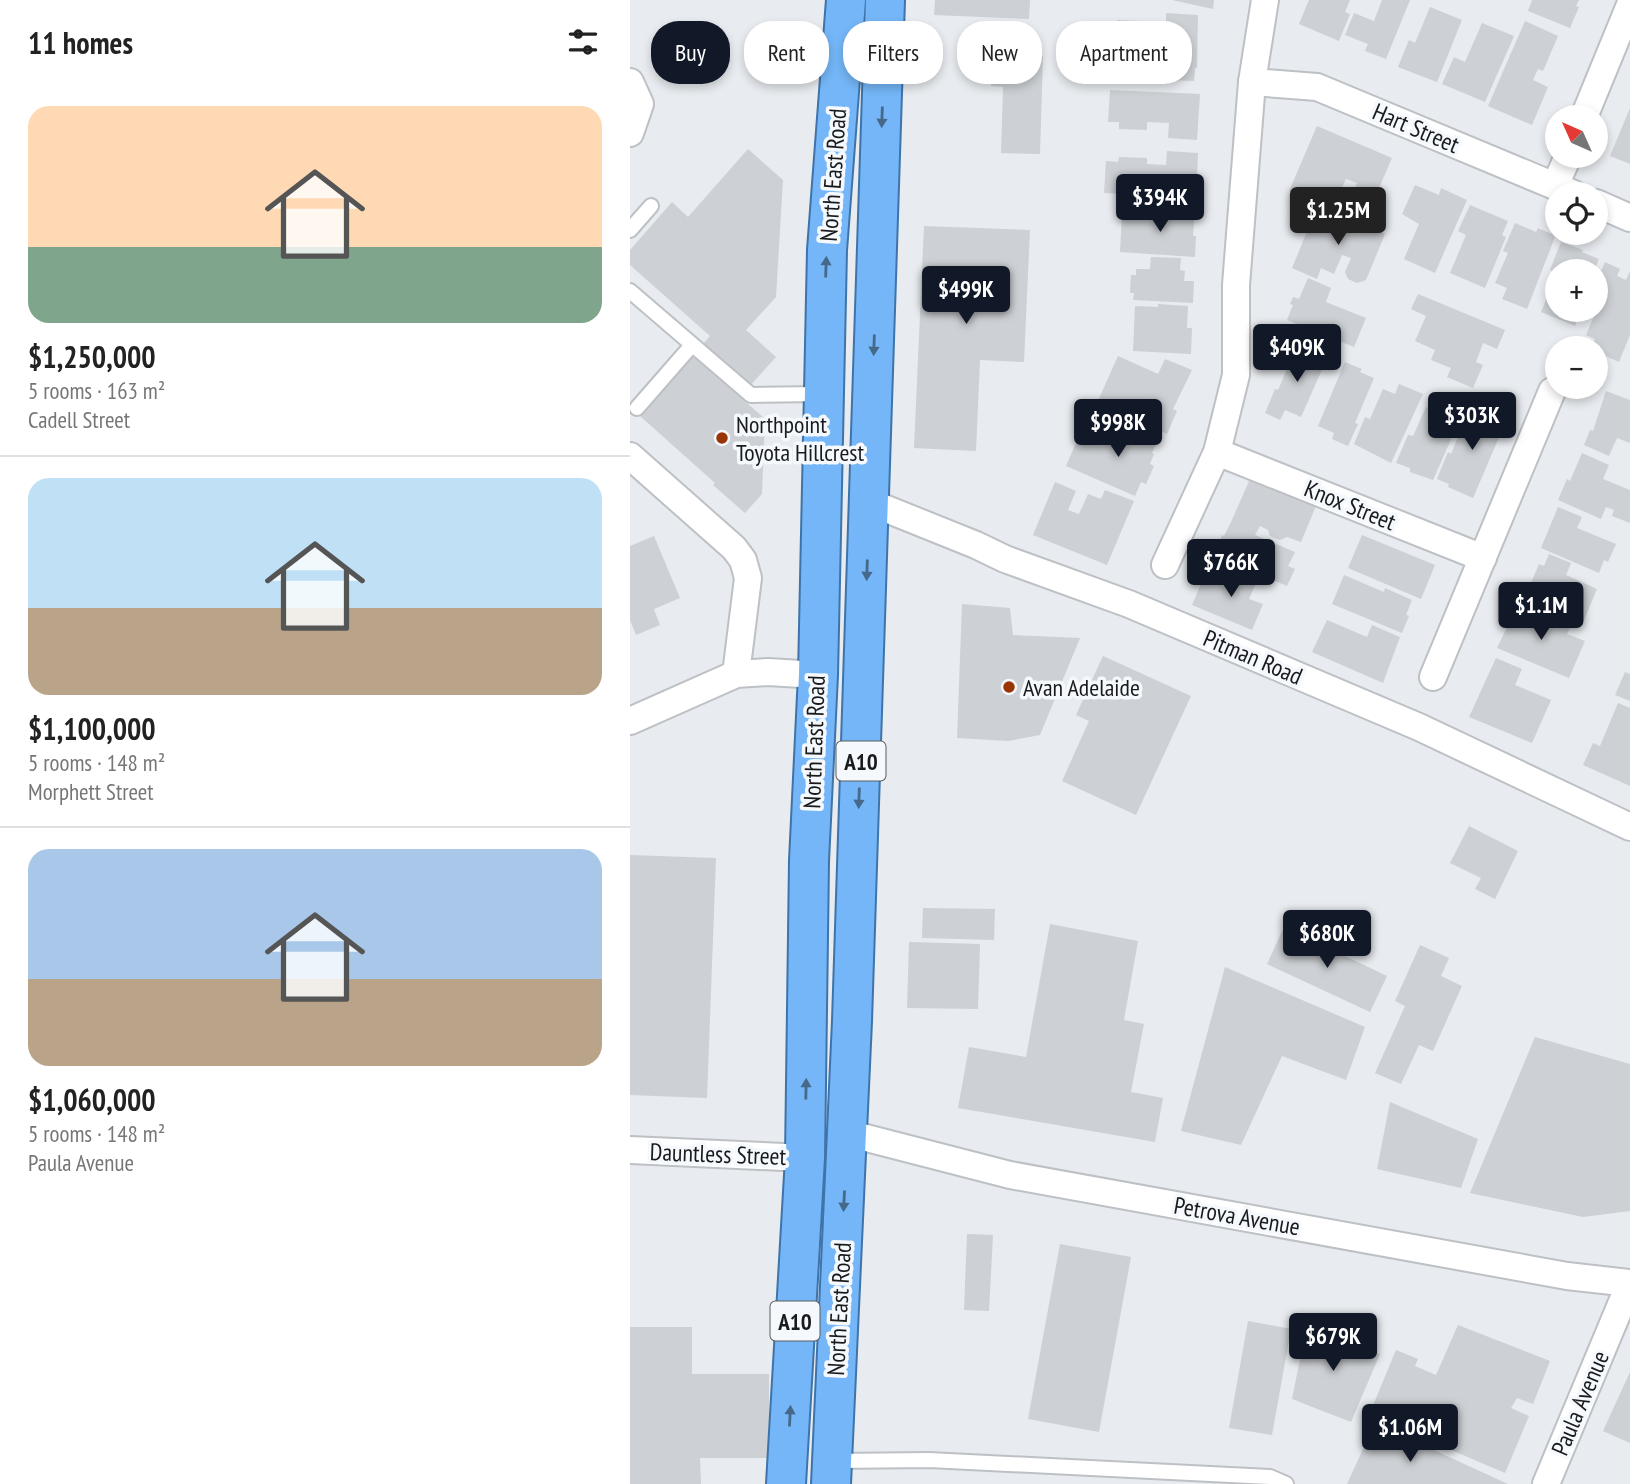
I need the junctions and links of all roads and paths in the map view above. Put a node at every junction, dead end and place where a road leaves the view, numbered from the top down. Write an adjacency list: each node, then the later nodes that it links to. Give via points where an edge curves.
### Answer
1 (846, 0): 16 (highway, North East Road / A10, one-way to 1, via 827,250)
2 (886, 0): 22 (highway, North East Road / A10, one-way to 22)
3 (1265, 0): 5 (street)
4 (1630, 5): 7 (street)
5 (1252, 82): 9 (street, Hart Street, via 1317,87); 19 (street, via 1236,285 1236,375)
6 (635, 93): 8 (street)
7 (1589, 105)
8 (630, 133)
9 (1546, 182)
10 (651, 206): 13 (lane)
11 (1608, 208): 12 (street)
12 (1630, 218)
13 (630, 230)
14 (630, 291): 15 (lane)
15 (692, 345): 16 (lane, via 751,395); 18 (lane)
16 (822, 394): 21 (highway, North East Road / A10)
17 (1549, 399): 23 (street)
18 (637, 408)
19 (1217, 452): 23 (street, Knox Street); 24 (street)
20 (630, 456): 25 (street, via 743,561 748,578)
21 (820, 482): 22 (highway); 26 (highway, North East Road / A10)
22 (869, 502): 29 (street, Pitman Road, via 1129,604 1406,722); 30 (highway, North East Road / A10, one-way to 30)
23 (1483, 558): 27 (street)
24 (1165, 565)
25 (736, 674): 26 (street); 28 (street)
26 (818, 675): 32 (highway, North East Road / A10, one-way to 26, via 809,861)
27 (1433, 677)
28 (630, 721)
29 (1630, 827)
30 (847, 1133): 32 (highway); 33 (street, Petrova Avenue, via 1010,1175 1567,1276); 34 (highway, North East Road / A10, one-way to 34)
31 (630, 1150): 32 (street, Dauntless Street)
32 (805, 1158): 35 (highway, North East Road / A10, one-way to 32)
33 (1630, 1283): 37 (street, Paula Avenue)
34 (831, 1472): 36 (lane, via 929,1460 1270,1477)
35 (786, 1484)
36 (1286, 1484)
37 (1546, 1484)

